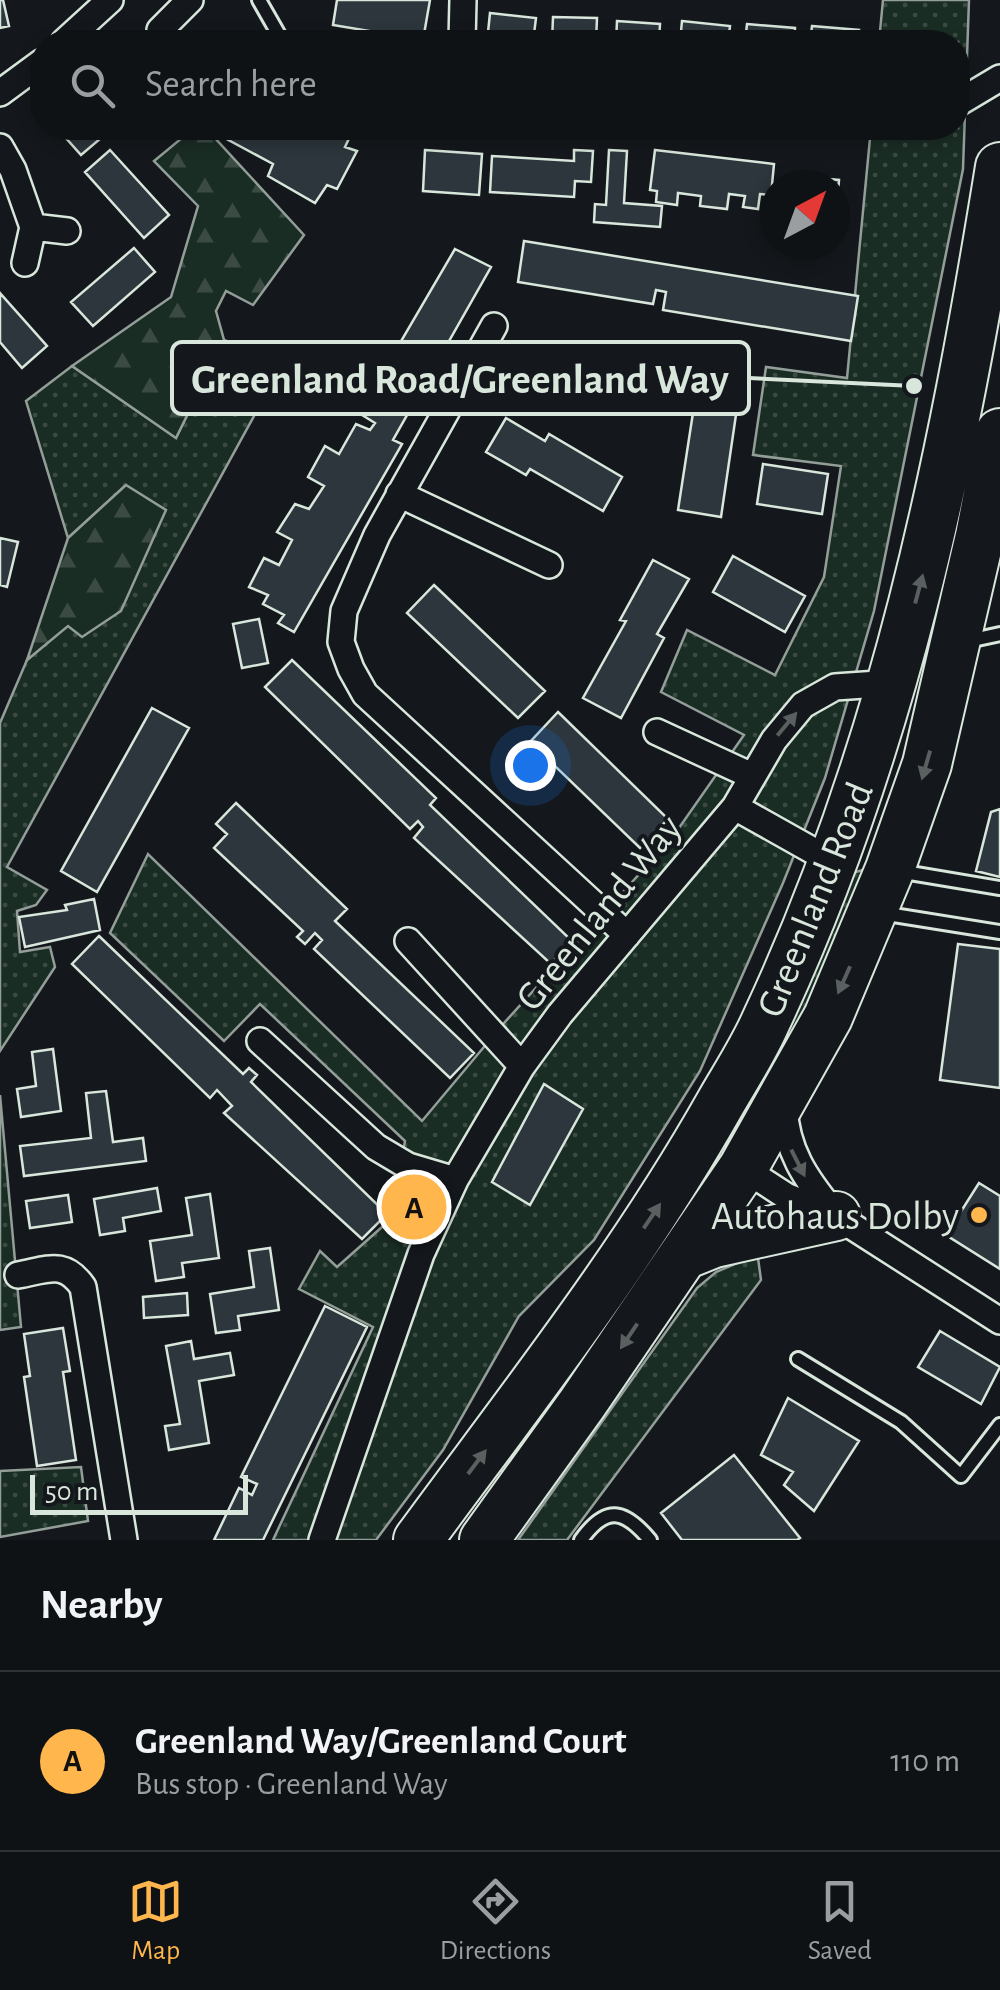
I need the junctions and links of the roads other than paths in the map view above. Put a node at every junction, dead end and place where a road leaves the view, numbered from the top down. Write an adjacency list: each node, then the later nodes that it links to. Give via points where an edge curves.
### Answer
1 (110, 0): 5 (street)
2 (190, 0): 6 (street)
3 (259, 0): 7 (lane)
4 (463, 0): 8 (street)
5 (77, 30)
6 (160, 30)
7 (276, 30)
8 (462, 30)
9 (30, 71): 11 (street)
10 (1000, 78): 12 (street)
11 (0, 93)
12 (970, 96)
13 (0, 147): 15 (street)
14 (1000, 168): 23 (highway, Greenland Road, one-way to 14, via 946,470)
15 (33, 227): 16 (street); 17 (street)
16 (67, 231)
17 (25, 263)
18 (494, 326): 20 (street)
19 (999, 449): 22 (highway, Greenland Road)
20 (398, 494): 21 (street); 32 (street, via 344,612 341,642 350,669 365,694)
21 (549, 565)
22 (978, 638): 27 (highway, Greenland Road, one-way to 27, via 939,718)
23 (893, 683): 25 (street, Greenland Way, one-way to 23, via 802,705 835,687); 28 (highway, Greenland Road)
24 (657, 732): 25 (street)
25 (752, 776): 26 (street, Greenland Way)
26 (735, 806): 28 (street, Greenland Way); 32 (street, Greenland Way)
27 (907, 826): 28 (highway); 30 (highway, Greenland Road)
28 (833, 862): 37 (highway, Greenland Road, via 764,1025)
29 (1000, 888): 30 (lane)
30 (882, 891): 31 (lane); 36 (highway, Greenland Road, one-way to 36, via 828,1017)
31 (1000, 932)
32 (628, 935): 35 (street, Greenland Way)
33 (408, 941): 35 (street, Greenland Way)
34 (260, 1041): 39 (street, via 376,1147 408,1166)
35 (522, 1066): 39 (street, Greenland Way)
36 (783, 1100): 38 (highway, Greenland Road); 40 (street, one-way to 40, via 792,1155)
37 (717, 1110): 38 (highway); 48 (highway, Greenland Road, one-way to 37, via 607,1283)
38 (743, 1168): 40 (street, via 786,1196); 41 (highway, Greenland Road)
39 (455, 1180): 47 (street, Greenland Way, via 421,1254)
40 (836, 1216): 41 (highway); 43 (street)
41 (684, 1255): 49 (highway, Greenland Road, one-way to 49)
42 (18, 1275): 46 (street, via 60,1267 82,1287)
43 (1000, 1322)
44 (798, 1359): 45 (lane, via 901,1422 961,1476)
45 (1000, 1425)
46 (124, 1540)
47 (322, 1540)
48 (418, 1540)
49 (484, 1540)
50 (580, 1540): 51 (lane, via 606,1515 631,1519)
51 (650, 1540)

